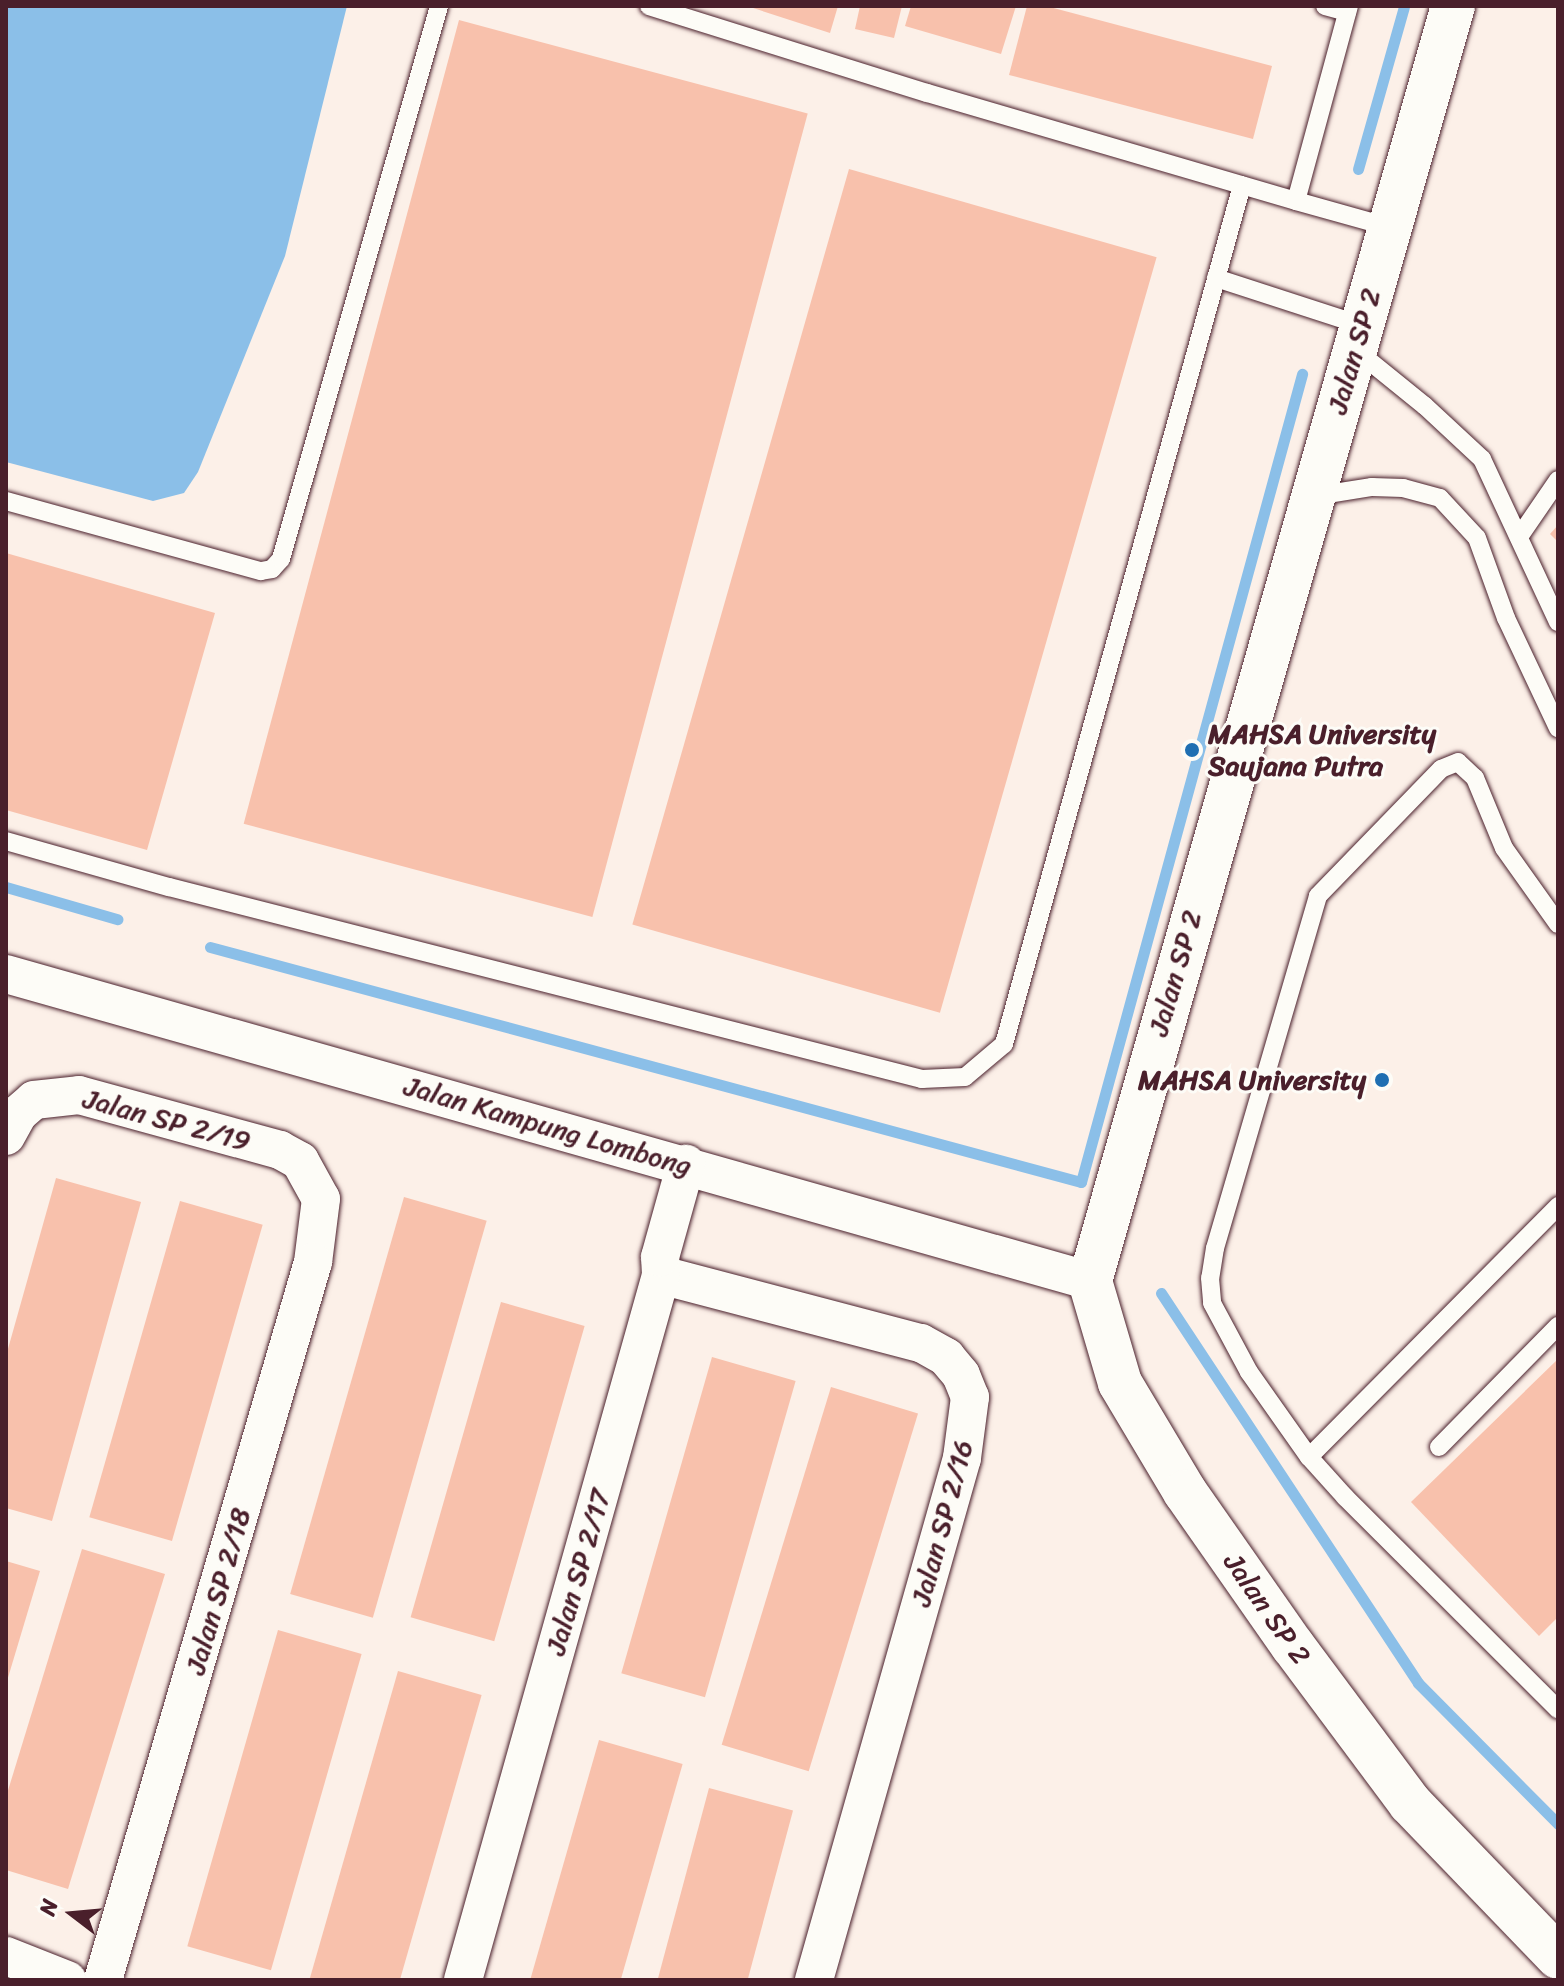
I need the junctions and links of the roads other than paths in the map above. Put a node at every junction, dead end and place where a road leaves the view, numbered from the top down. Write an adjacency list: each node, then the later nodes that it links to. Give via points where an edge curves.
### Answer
1 (439, 6): 13 (lane, via 281,559 261,571)
2 (649, 6): 6 (lane)
3 (1325, 6): 5 (lane)
4 (1453, 6): 8 (street, Jalan SP 2)
5 (1348, 9): 7 (lane)
6 (1242, 185): 7 (lane); 9 (lane)
7 (1296, 201): 8 (lane)
8 (1389, 227): 10 (street, Jalan SP 2)
9 (1216, 278): 10 (lane); 17 (lane, via 1004,1044 965,1077 922,1079)
10 (1358, 338): 12 (street, Jalan SP 2); 14 (lane, via 1482,459)
11 (1558, 480): 14 (lane)
12 (1312, 496): 16 (lane, via 1372,487 1440,498 1477,538 1506,618); 25 (street, Jalan SP 2)
13 (6, 501)
14 (1519, 537): 15 (lane)
15 (1558, 622)
16 (1558, 728)
17 (6, 841)
18 (1558, 924): 28 (lane, via 1504,848 1475,778 1458,762 1441,769 1318,896 1210,1278 1212,1303 1249,1372)
19 (6, 974): 21 (street, Jalan Kampung Lombong)
20 (6, 1136): 22 (street, Jalan SP 2/19, via 18,1114 34,1100 79,1095 280,1150 300,1161)
21 (686, 1164): 24 (street, Jalan SP 2/17, via 660,1257); 25 (street, Jalan Kampung Lombong)
22 (321, 1199): 33 (street, Jalan SP 2/18, via 313,1262)
23 (1558, 1206): 28 (lane)
24 (661, 1275): 34 (street, Jalan SP 2/17); 35 (street, Jalan SP 2/16, via 921,1343 946,1357 970,1397 962,1458)
25 (1090, 1281): 31 (street, Jalan SP 2, via 1120,1383 1185,1492 1410,1803)
26 (1558, 1326): 27 (lane)
27 (1439, 1447)
28 (1309, 1457): 29 (lane)
29 (1558, 1709)
30 (6, 1956): 32 (street)
31 (1558, 1957)
32 (67, 1980)
33 (103, 1980)
34 (463, 1980)
35 (814, 1980)

